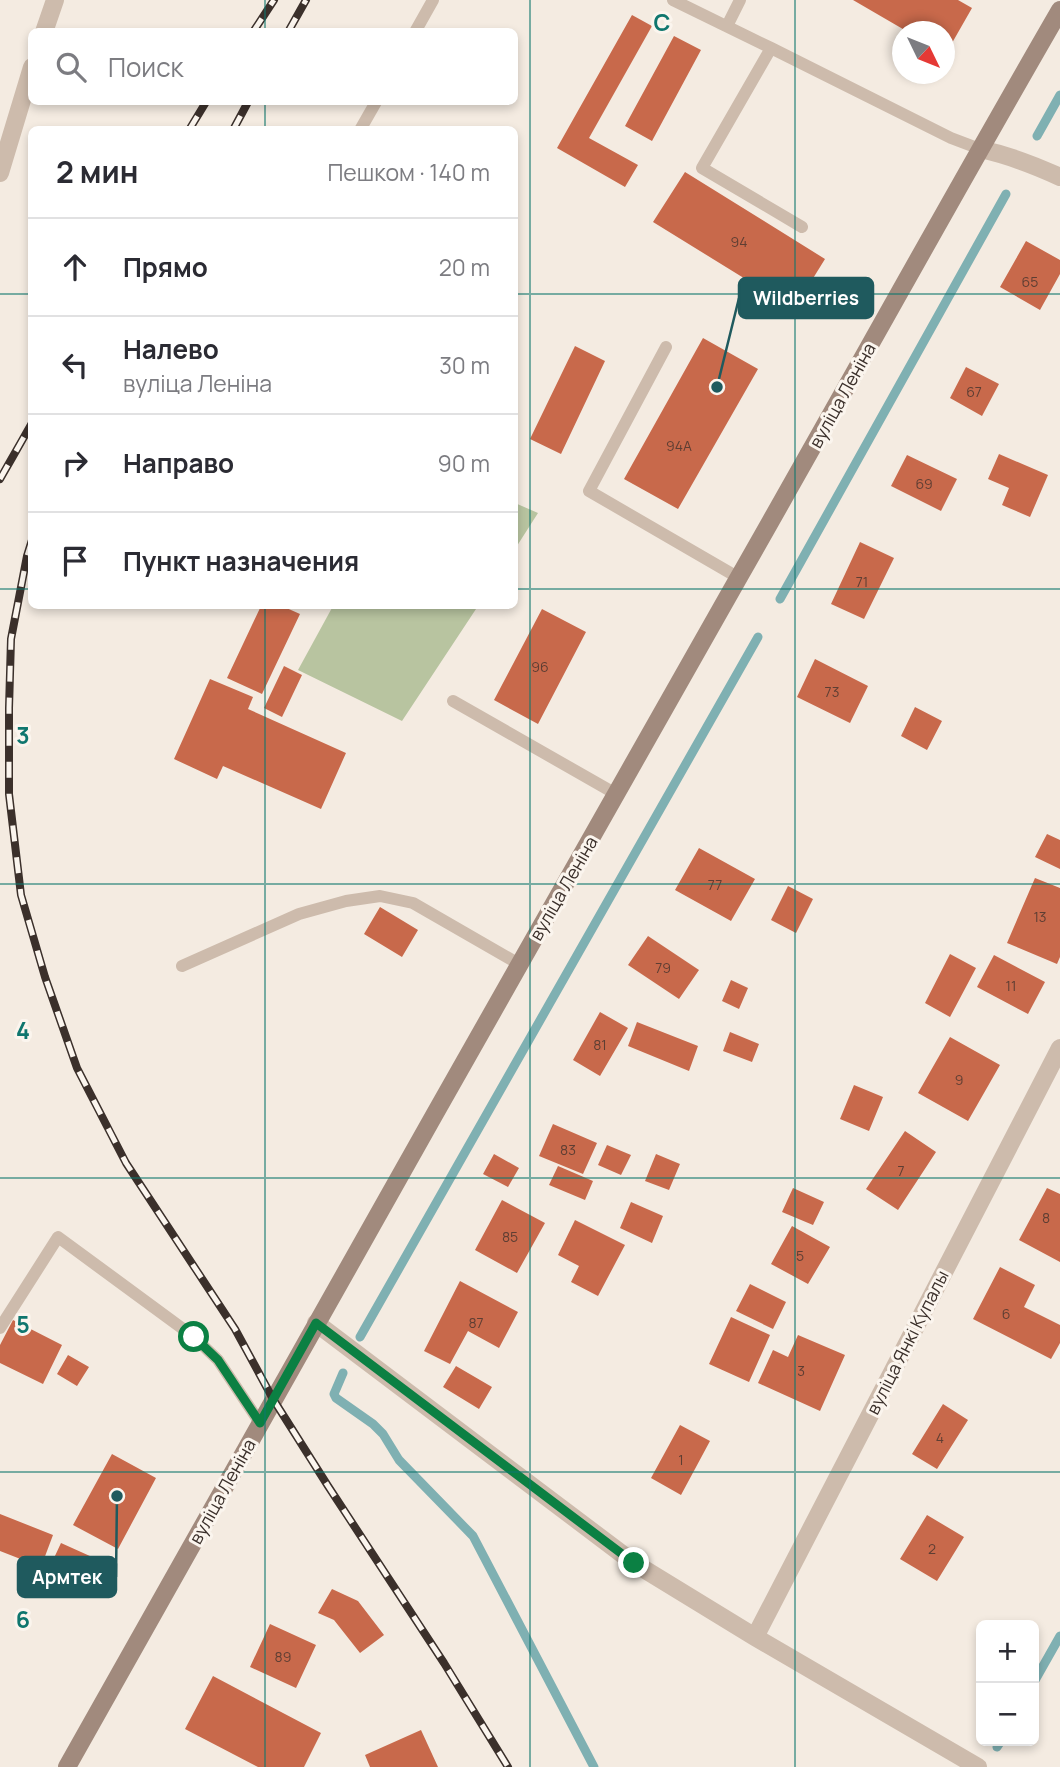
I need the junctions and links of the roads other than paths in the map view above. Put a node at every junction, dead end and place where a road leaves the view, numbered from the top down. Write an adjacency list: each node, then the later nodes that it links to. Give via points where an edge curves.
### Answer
1 (55, 0): 7 (street)
2 (433, 0): 8 (lane)
3 (673, 0): 6 (lane)
4 (740, 0): 6 (lane)
5 (1060, 10): 13 (main road, вуліца Леніна)
6 (727, 26): 9 (lane)
7 (45, 28)
8 (417, 28)
9 (771, 47): 13 (lane); 16 (lane, via 702,168)
10 (28, 80): 14 (street)
11 (374, 105): 12 (lane)
12 (362, 126)
13 (980, 149): 15 (street); 18 (main road, вуліца Леніна)
14 (0, 173)
15 (1060, 177)
16 (802, 227)
17 (666, 347): 18 (lane, via 589,491)
18 (739, 578): 20 (main road, вуліца Леніна)
19 (453, 701): 20 (lane)
20 (616, 794): 21 (main road, вуліца Леніна)
21 (519, 964): 22 (lane, via 412,903 380,896 299,914); 24 (main road, вуліца Леніна)
22 (182, 966)
23 (1060, 1048): 27 (street, вуліца Янкі Купалы)
24 (316, 1323): 26 (main road, вуліца Леніна); 27 (street, via 634,1563)
25 (0, 1328): 26 (lane, via 58,1237 194,1337 218,1360)
26 (260, 1423): 28 (main road, вуліца Леніна)
27 (755, 1637): 29 (street)
28 (67, 1767)
29 (978, 1767)

